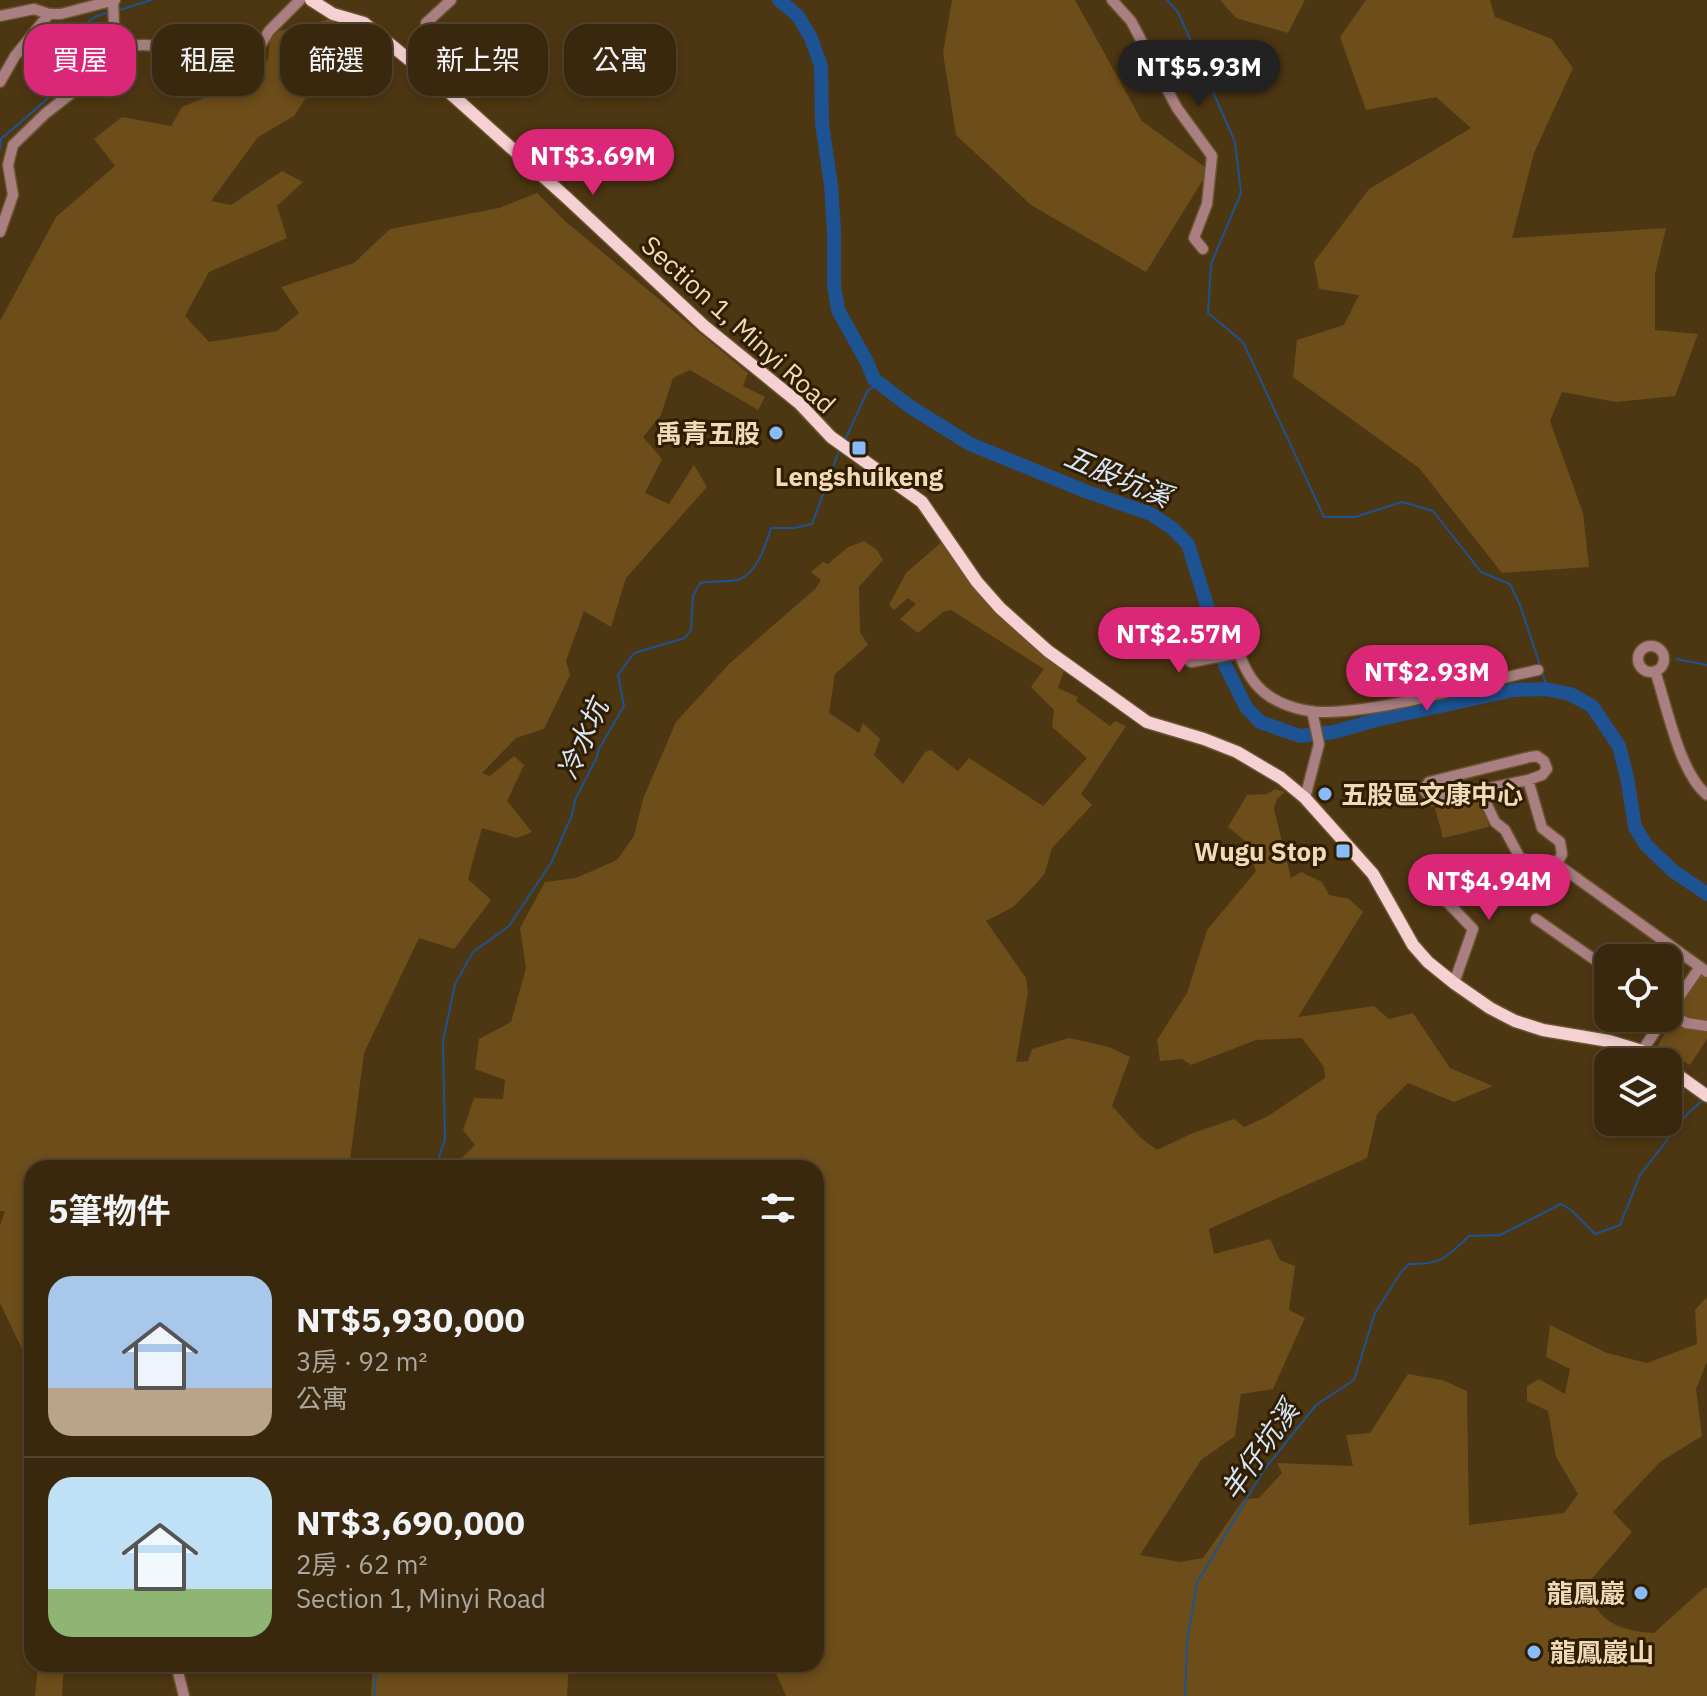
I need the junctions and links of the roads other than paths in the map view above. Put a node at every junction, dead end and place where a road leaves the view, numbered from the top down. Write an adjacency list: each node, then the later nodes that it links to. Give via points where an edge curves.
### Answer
1 (300, 0): 9 (street)
2 (311, 0): 10 (main road, Section 1, Minyi Road, via 333,14 364,23)
3 (451, 0): 8 (street)
4 (1112, 0): 15 (street, via 1131,21 1177,108 1212,156 1207,204 1194,238)
5 (114, 5): 6 (street)
6 (49, 14): 7 (street, via 34,9); 11 (street)
7 (0, 16)
8 (426, 24)
9 (264, 39)
10 (408, 60)
11 (0, 82)
12 (68, 96): 14 (street, via 13,145 8,165 13,195)
13 (453, 96): 23 (main road, Section 1, Minyi Road, via 842,446 922,502 977,582 1048,651 1147,722 1237,752)
14 (0, 232)
15 (1203, 249)
16 (1157, 636): 19 (street, via 1191,662 1239,653 1265,694)
17 (1538, 670): 19 (street, via 1400,702)
18 (1655, 671): 22 (street, via 1687,768)
19 (1313, 713): 23 (street, via 1319,744)
20 (1528, 780): 21 (street); 21 (street, via 1547,769 1537,756 1429,782 1424,790 1432,800); 25 (street, via 1542,828 1560,842)
21 (1480, 790): 24 (street)
22 (1707, 795)
23 (1305, 798): 31 (main road, Section 1, Minyi Road, via 1373,874 1413,945)
24 (1520, 858): 25 (street); 27 (street, via 1469,880)
25 (1557, 864): 30 (street)
26 (1429, 883): 27 (street)
27 (1449, 903): 31 (street, via 1473,929)
28 (1536, 919): 29 (street)
29 (1594, 959)
30 (1704, 969): 32 (street)
31 (1454, 983): 35 (main road, Section 1, Minyi Road, via 1515,1021)
32 (1682, 995)
33 (1682, 1021): 34 (street)
34 (1707, 1026)
35 (1632, 1048)
36 (1682, 1078): 37 (main road)
37 (1707, 1096)
38 (178, 1672): 39 (street)
39 (184, 1696)

